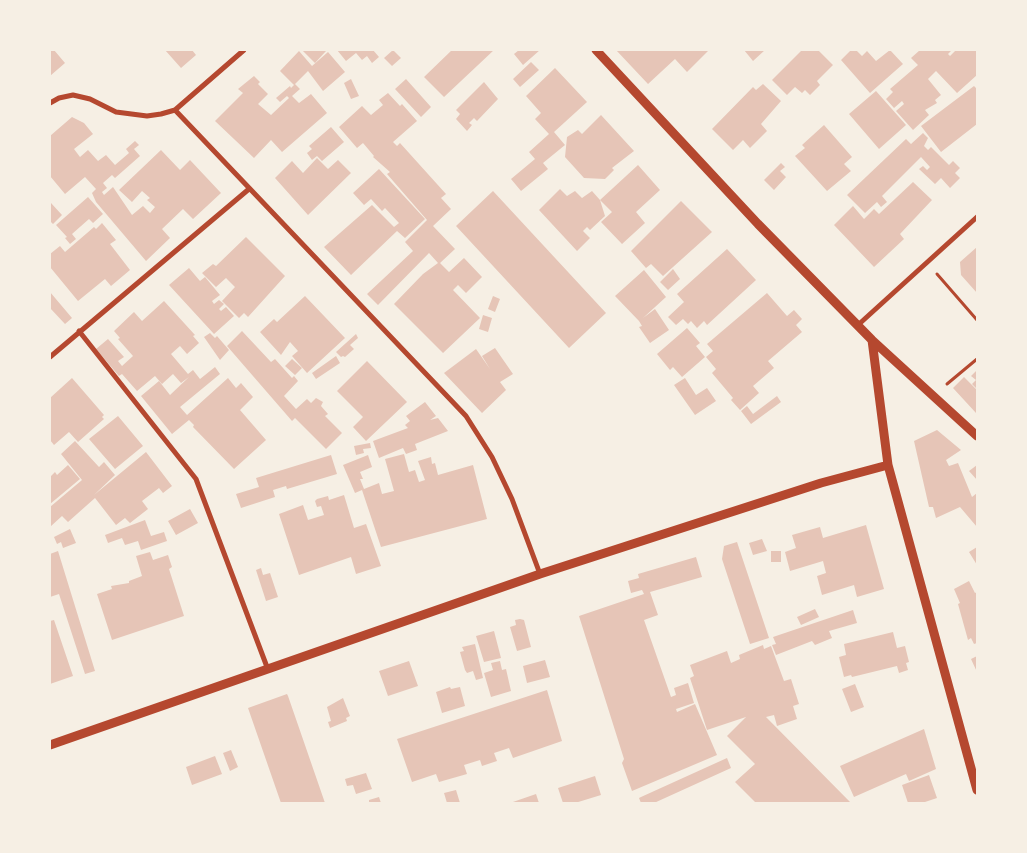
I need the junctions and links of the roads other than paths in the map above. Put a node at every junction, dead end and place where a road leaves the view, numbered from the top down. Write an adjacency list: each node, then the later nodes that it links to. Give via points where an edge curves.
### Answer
1 (244, 50): 4 (street)
2 (596, 50): 7 (street, via 758,224)
3 (50, 103): 4 (street, via 73,95 90,99 116,112 133,115)
4 (175, 110): 5 (street)
5 (249, 189): 8 (street); 13 (street, via 466,416 492,457 512,499)
6 (977, 217): 7 (street)
7 (858, 325): 9 (street)
8 (79, 331): 10 (street); 14 (street, via 196,479)
9 (872, 340): 11 (street); 12 (street)
10 (50, 357)
11 (977, 436)
12 (888, 465): 13 (street, via 821,483); 16 (street)
13 (540, 574): 14 (street)
14 (267, 667): 15 (street)
15 (50, 745)
16 (977, 790)

